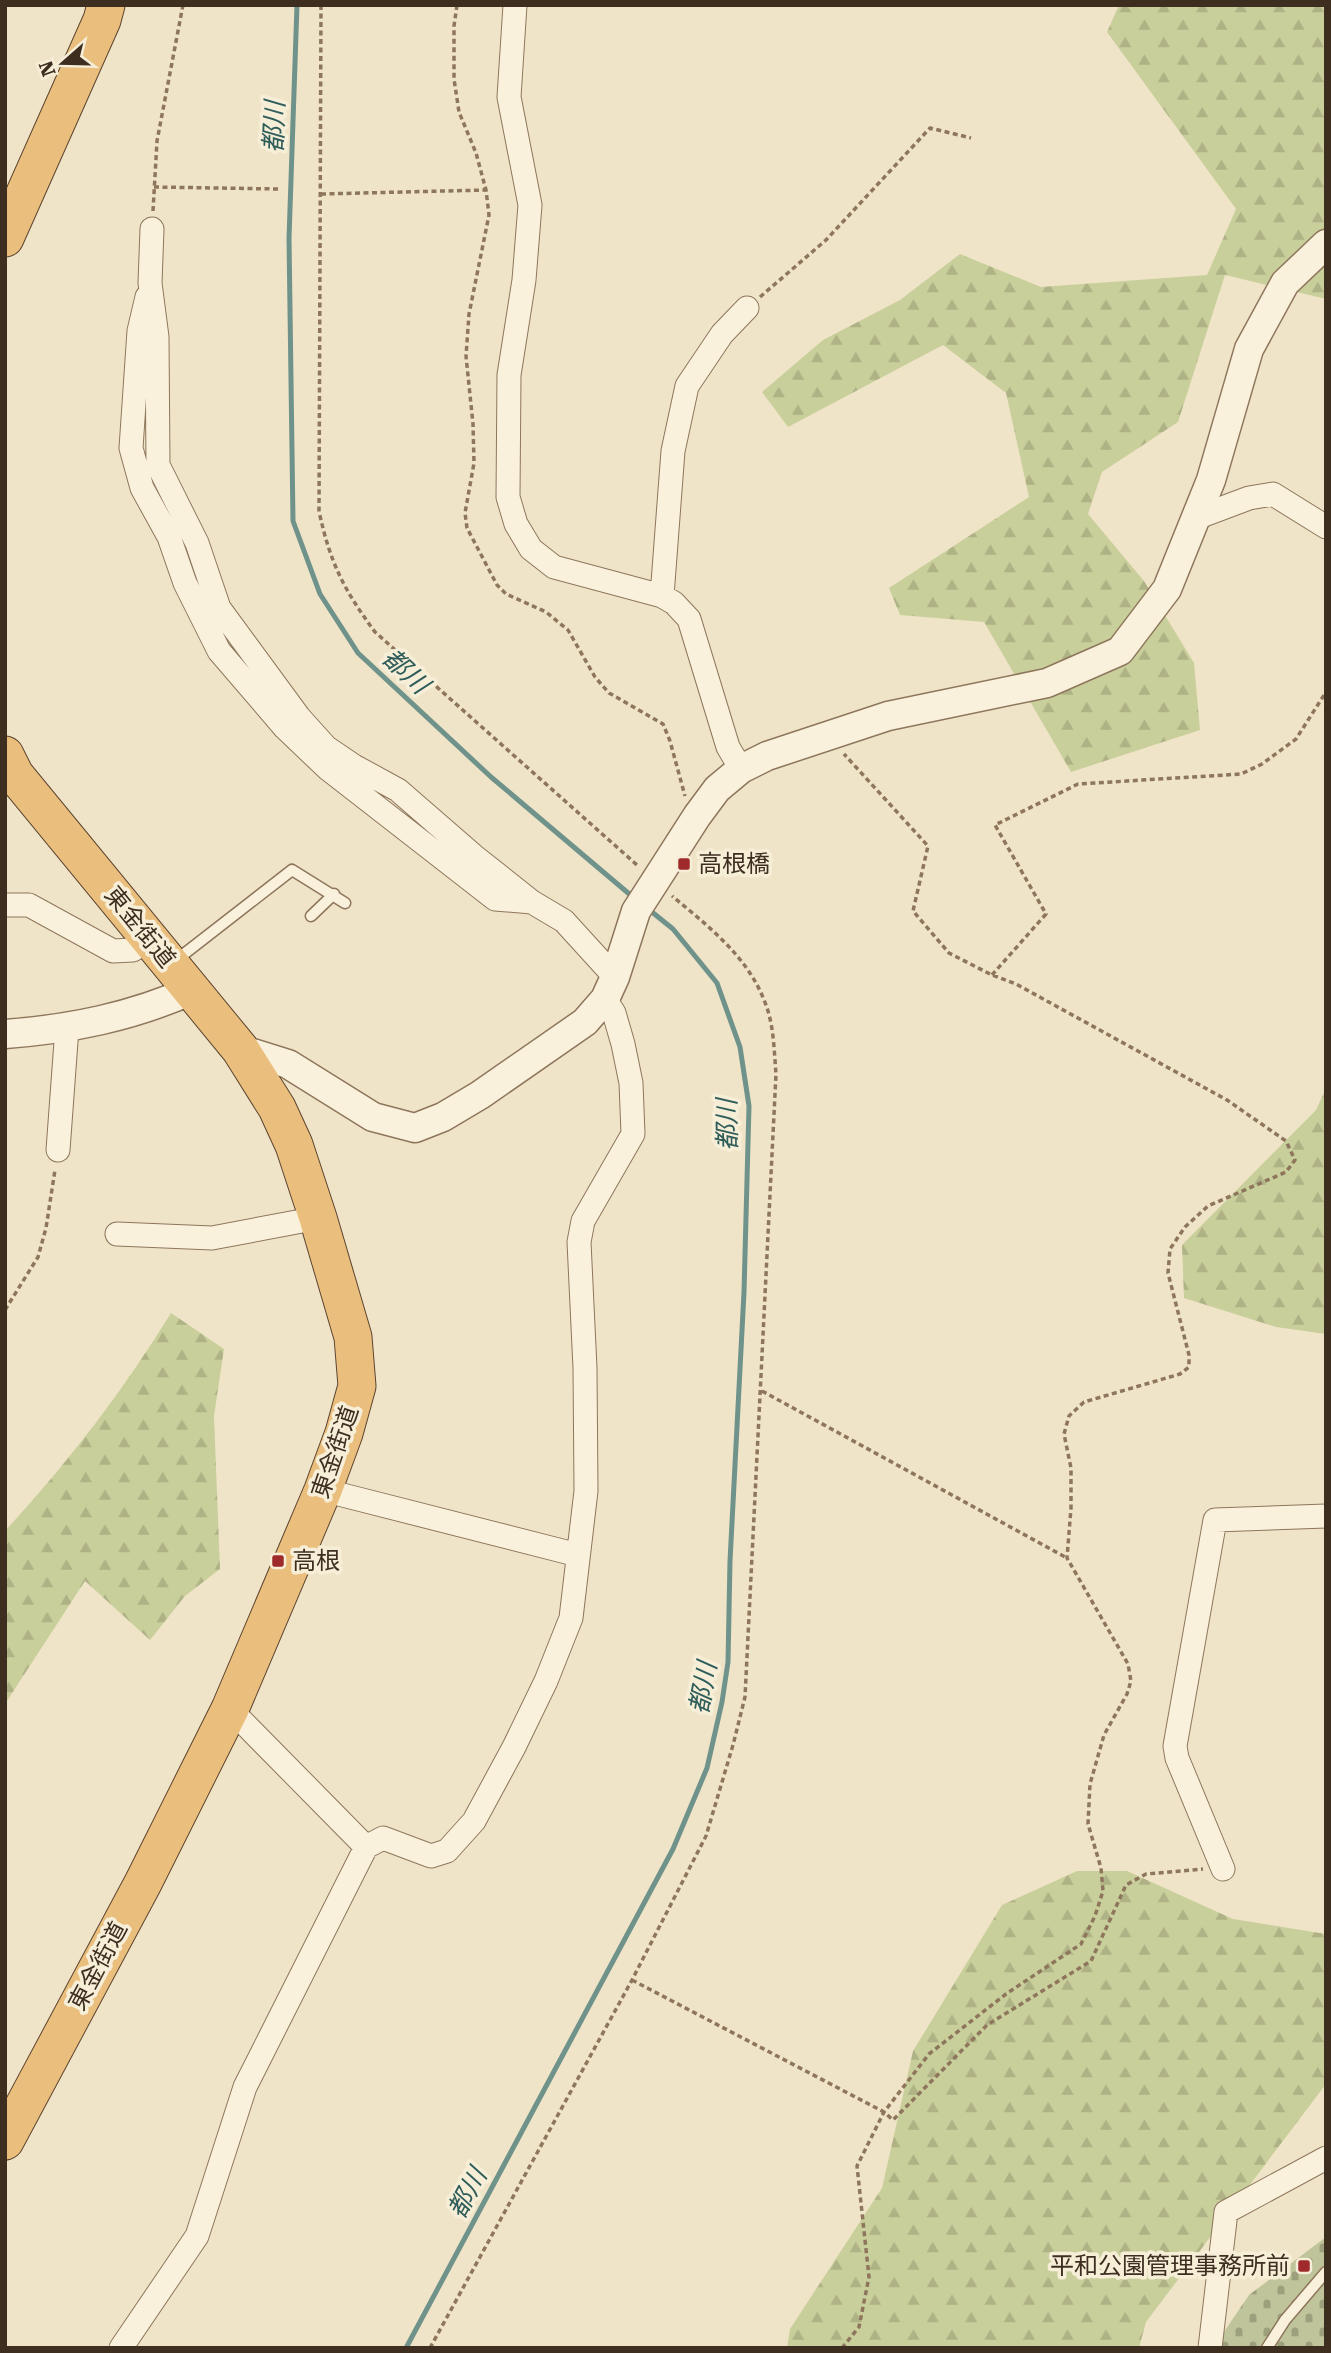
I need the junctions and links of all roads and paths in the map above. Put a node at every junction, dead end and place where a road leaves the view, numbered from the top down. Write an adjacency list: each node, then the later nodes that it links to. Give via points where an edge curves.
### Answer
1 (106, 5): 11 (highway)
2 (183, 5): 6 (path, via 157,141)
3 (321, 5): 9 (path)
4 (515, 5): 16 (street, via 509,97 530,205 509,375 508,497 516,524 531,549 554,567)
5 (971, 138): 13 (path, via 930,128 826,240)
6 (154, 187): 7 (path); 10 (path)
7 (279, 189)
8 (486, 190): 9 (path)
9 (321, 194): 21 (path, via 319,512 337,573 375,632)
10 (152, 229): 28 (street, via 131,449 142,488 219,651 285,728 328,769 495,899 532,902 564,921)
11 (5, 238)
12 (1326, 244): 14 (street, via 1285,283 1248,349)
13 (747, 308): 16 (street, via 722,334 687,386 673,452)
14 (1196, 518): 15 (street, via 1273,494); 18 (street, via 1167,589 1120,651 1048,683 888,716)
15 (1326, 527)
16 (662, 596): 20 (street, via 689,619 728,747)
17 (1326, 692): 27 (path, via 1296,739 1241,774 1078,784 995,825 1046,914)
18 (827, 736): 20 (street); 27 (path, via 928,846 913,911 950,953)
19 (5, 755): 26 (highway, 東金街道, via 15,775)
20 (741, 769): 21 (street, via 717,789)
21 (655, 881): 28 (street, via 636,911); 36 (path, via 720,937 748,970 765,1000 773,1034 776,1074)
22 (334, 894): 23 (lane); 25 (lane); 26 (lane, via 292,870)
23 (345, 902)
24 (5, 905): 26 (street, via 29,905 113,951 133,950)
25 (311, 916)
26 (170, 965): 29 (street, via 154,1007); 31 (highway, 東金街道)
27 (992, 975): 40 (path, via 1227,1100 1286,1141 1295,1160 1286,1172 1208,1206 1170,1249 1168,1273 1189,1367 1180,1374 1084,1402 1069,1416 1064,1434 1071,1508)
28 (610, 988): 31 (street, via 585,1022 480,1095 415,1128 373,1117 288,1064); 39 (street, via 631,1083 634,1134 583,1221 579,1242 586,1491)
29 (67, 1028): 30 (street); 32 (street)
30 (5, 1034)
31 (240, 1049): 33 (highway, 東金街道, via 277,1108)
32 (58, 1150): 35 (path, via 37,1257)
33 (318, 1218): 34 (street, via 212,1238); 37 (highway, 東金街道, via 353,1336 356,1373 353,1405)
34 (117, 1234)
35 (5, 1310)
36 (762, 1391): 40 (path); 44 (path, via 745,1697 706,1836)
37 (323, 1490): 39 (street); 41 (highway, 東金街道)
38 (1326, 1516): 43 (street, via 1215,1520 1175,1746)
39 (578, 1555): 42 (street, via 571,1618 541,1692 474,1821 447,1851 431,1856 383,1838)
40 (1066, 1558): 45 (path, via 1128,1664 1131,1681 1104,1735 1090,1784 1088,1824 1103,1891 1095,1916 1081,1944 929,2054)
41 (230, 1709): 42 (street); 46 (highway, 東金街道, via 143,1883)
42 (366, 1847): 49 (street, via 245,2087 197,2235)
43 (1223, 1869): 45 (path, via 1146,1874 1126,1885 1091,1961 987,2025 892,2120)
44 (632, 1980): 45 (path); 50 (path)
45 (884, 2112): 51 (path, via 857,2166 869,2277 859,2327)
46 (7, 2135)
47 (1326, 2158): 52 (street, via 1226,2212)
48 (1326, 2272): 53 (lane)
49 (121, 2348)
50 (430, 2348)
51 (842, 2348)
52 (1210, 2348)
53 (1267, 2348)

